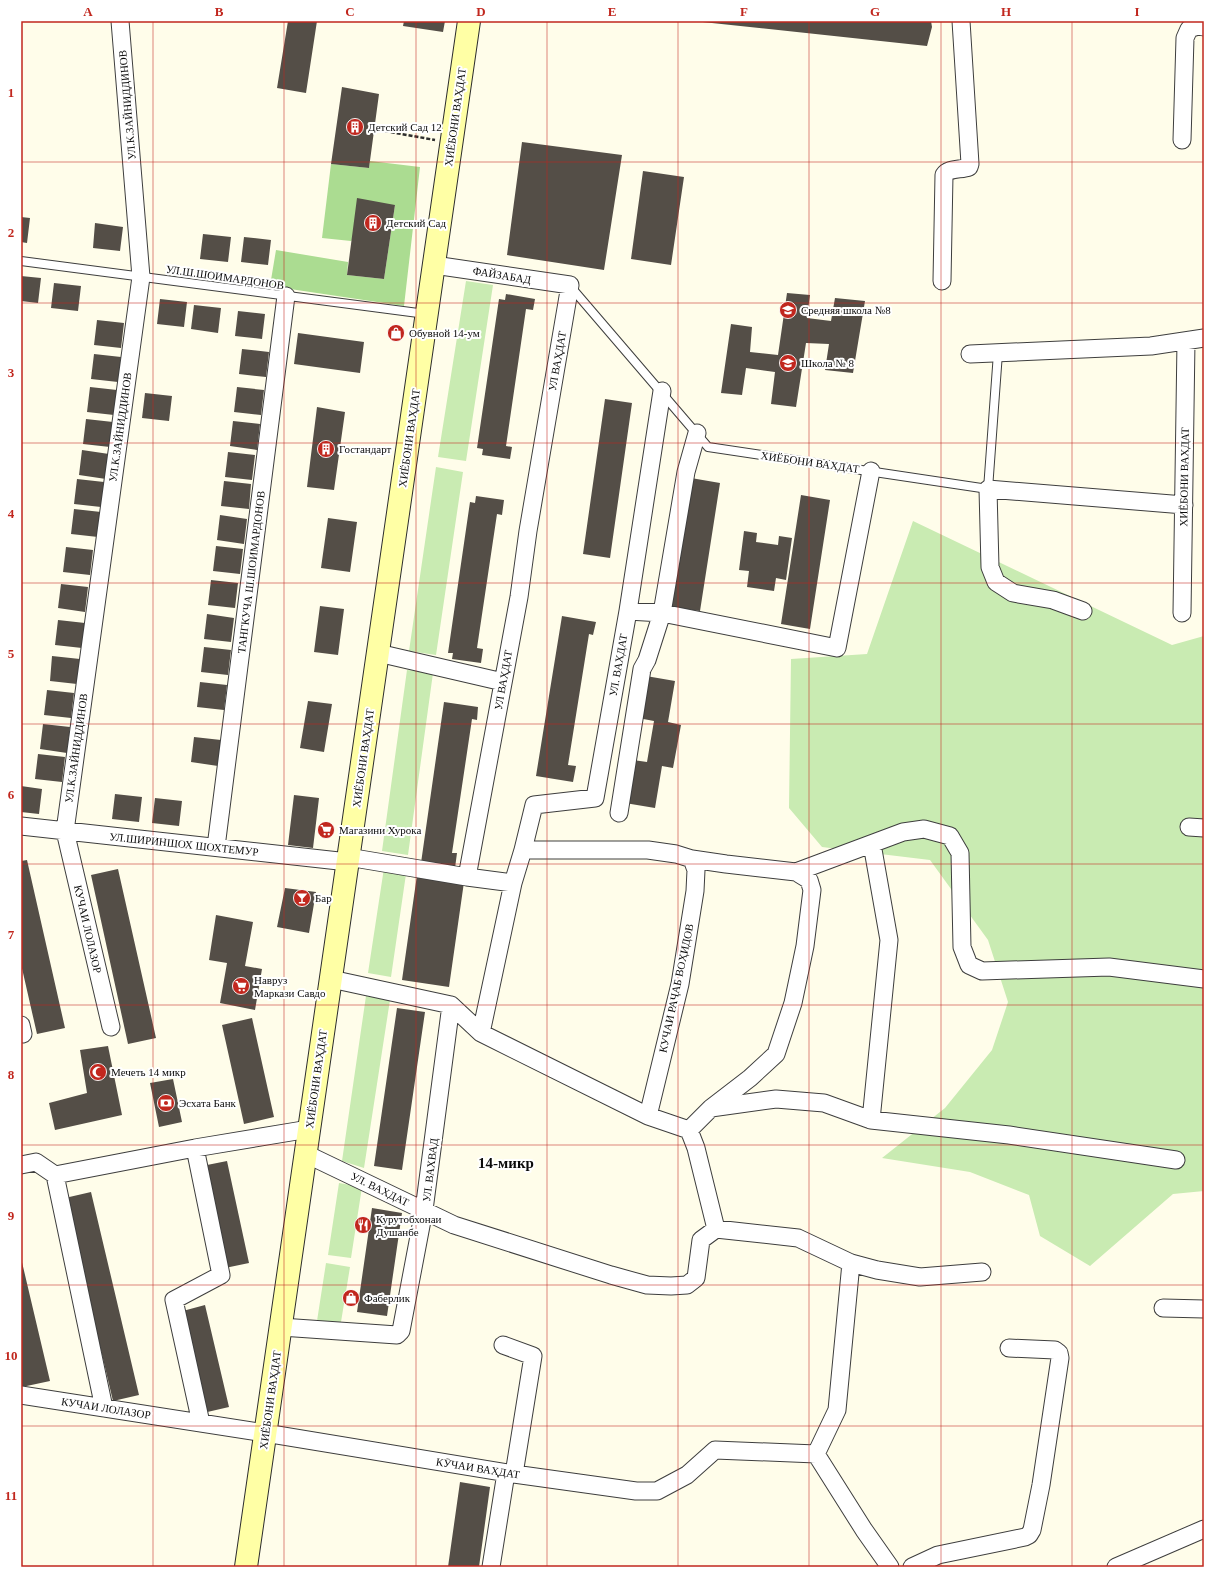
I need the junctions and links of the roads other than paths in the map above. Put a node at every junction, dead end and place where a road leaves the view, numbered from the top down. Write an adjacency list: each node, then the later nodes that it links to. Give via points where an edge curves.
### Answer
1 (120, 21): 8 (street, УЛ.К.ЗАЙНИДДИНОВ)
2 (469, 21): 7 (main road, ХИЁБОНИ ВАҲДАТ)
3 (961, 21): 9 (street, via 970,164 944,175)
4 (1196, 28): 5 (street, via 1185,38)
5 (1182, 140)
6 (21, 261): 8 (lane, УЛ.Ш.ШОИМАРДОНОВ)
7 (434, 265): 10 (street, ФАЙЗАБАД); 12 (main road, ХИЁБОНИ ВАҲДАТ)
8 (141, 277): 11 (lane, УЛ.Ш.ШОИМАРДОНОВ); 30 (street, УЛ.К.ЗАЙНИДДИНОВ)
9 (942, 281)
10 (570, 285): 17 (lane, ХИЁБОНИ ВАХДАТ); 27 (street, УЛ ВАҲДАТ)
11 (286, 296): 12 (lane, УЛ.Ш.ШОИМАРДОНОВ); 32 (street, ТАНГКУЧА Ш.ШОИМАРДОНОВ)
12 (426, 314): 26 (main road, ХИЁБОНИ ВАҲДАТ)
13 (1204, 338): 14 (street)
14 (1186, 341): 15 (street, via 1151,346); 21 (street, ХИЁБОНИ ВАХДАТ)
15 (998, 353): 16 (street); 20 (lane)
16 (970, 354)
17 (662, 391): 18 (lane, ХИЁБОНИ ВАХДАТ); 22 (street, УЛ. ВАХДАТ)
18 (697, 433): 19 (lane, ХИЁБОНИ ВАХДАТ, via 708,447); 24 (street, via 686,472)
19 (871, 471): 20 (lane, ХИЁБОНИ ВАХДАТ); 24 (street, via 837,648)
20 (988, 489): 21 (street); 23 (street, via 990,567 996,582 1014,592 1053,600)
21 (1184, 505): 25 (street, ХИЁБОНИ ВАХДАТ)
22 (628, 611): 24 (street); 33 (street, УЛ. ВАХДАТ, via 595,798 534,805)
23 (1083, 611)
24 (662, 613): 28 (street, via 642,669)
25 (1182, 613)
26 (378, 653): 27 (street); 34 (main road, ХИЁБОНИ ВАҲДАТ)
27 (503, 682): 37 (street, УЛ ВАҲДАТ)
28 (619, 814)
29 (21, 826): 30 (street, УЛ.ШИРИНШОХ ШОХТЕМУР)
30 (65, 831): 32 (street, УЛ.ШИРИНШОХ ШОХТЕМУР); 42 (street, КУЧАИ ЛОЛАЗОР)
31 (872, 844): 36 (street); 40 (street, via 903,832 924,829 950,836 960,853 962,947 969,965 982,971 1109,967); 46 (street, via 889,940)
32 (216, 847): 34 (street, УЛ.ШИРИНШОХ ШОХТЕМУР)
33 (523, 850): 35 (street, via 648,850); 38 (street, УЛ. ВАХДАТ)
34 (348, 859): 37 (street); 39 (main road, ХИЁБОНИ ВАҲДАТ)
35 (692, 859): 36 (street); 45 (street, КУЧАИ РАҶАБ ВОҲИДОВ, via 696,870 695,891 681,976)
36 (796, 872): 44 (street, via 809,880 812,890 805,946 793,1004 776,1054)
37 (467, 877): 38 (street)
38 (513, 884): 43 (street)
39 (331, 979): 41 (street); 47 (main road, ХИЁБОНИ ВАҲДАТ)
40 (1204, 979)
41 (451, 1005): 43 (street); 54 (street, УЛ. ВАХВАД)
42 (111, 1027)
43 (481, 1033): 45 (street)
44 (711, 1108): 46 (street, via 776,1099 816,1102); 48 (street)
45 (648, 1116): 48 (street)
46 (871, 1120): 51 (street, via 1009,1135)
47 (309, 1129): 49 (street); 50 (main road, ХИЁБОНИ ВАҲДАТ)
48 (689, 1130): 55 (street, via 696,1148)
49 (192, 1149): 53 (street); 65 (street, via 220,1275 174,1300)
50 (306, 1154): 54 (street, УЛ. ВАХДАТ); 60 (main road, ХИЁБОНИ ВАҲДАТ)
51 (1176, 1160)
52 (21, 1165): 53 (street, via 36,1162)
53 (56, 1175): 64 (street)
54 (424, 1210): 55 (street, УЛ. ВАХДАТ, via 454,1225 647,1285 687,1285 696,1278 701,1240); 60 (street, УЛ. ВАХВАД, via 399,1335)
55 (716, 1229): 56 (street, via 798,1238)
56 (851, 1262): 57 (street, via 876,1270 920,1277); 67 (street, via 837,1410)
57 (982, 1272)
58 (1163, 1308): 59 (street)
59 (1204, 1309)
60 (281, 1327): 66 (main road, ХИЁБОНИ ВАҲДАТ)
61 (503, 1345): 68 (street, via 533,1356)
62 (1009, 1348): 73 (street, via 1055,1350 1060,1358 1032,1530 1024,1537 938,1555)
63 (21, 1395): 64 (street, КУЧАИ ЛОЛАЗОР)
64 (104, 1408): 65 (street, КУЧАИ ЛОЛАЗОР)
65 (197, 1422): 66 (street, КУЧАИ ЛОЛАЗОР)
66 (266, 1433): 68 (street, КӮЧАИ ВАҲДАТ); 70 (main road, ХИЁБОНИ ВАҲДАТ)
67 (816, 1454): 68 (street, КӮЧАИ ВАҲДАТ, via 715,1450 687,1475 657,1491 636,1491); 72 (street)
68 (510, 1474): 71 (street)
69 (1204, 1529): 74 (street)
70 (246, 1567)
71 (491, 1567)
72 (890, 1567)
73 (912, 1567)
74 (1116, 1567)

